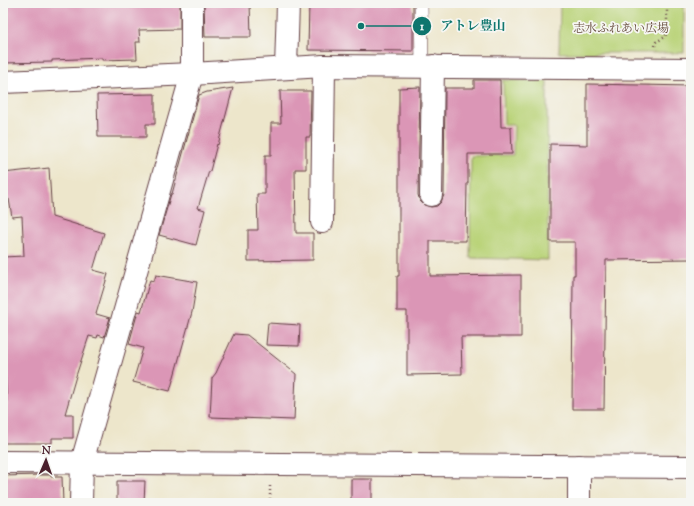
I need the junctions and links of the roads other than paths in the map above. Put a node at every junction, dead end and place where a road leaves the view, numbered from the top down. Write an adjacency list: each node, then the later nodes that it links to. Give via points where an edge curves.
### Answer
1 (192, 3): 8 (street)
2 (288, 3): 6 (street)
3 (422, 3): 5 (lane)
4 (324, 66): 5 (street); 6 (street); 11 (street)
5 (428, 66): 7 (street); 10 (street)
6 (286, 68): 8 (street)
7 (691, 69)
8 (192, 74): 9 (street); 13 (street)
9 (3, 82)
10 (431, 195)
11 (322, 222)
12 (3, 462): 13 (street)
13 (82, 462): 14 (street); 16 (street)
14 (579, 466): 15 (street); 17 (street)
15 (691, 467)
16 (81, 503)
17 (579, 503)

